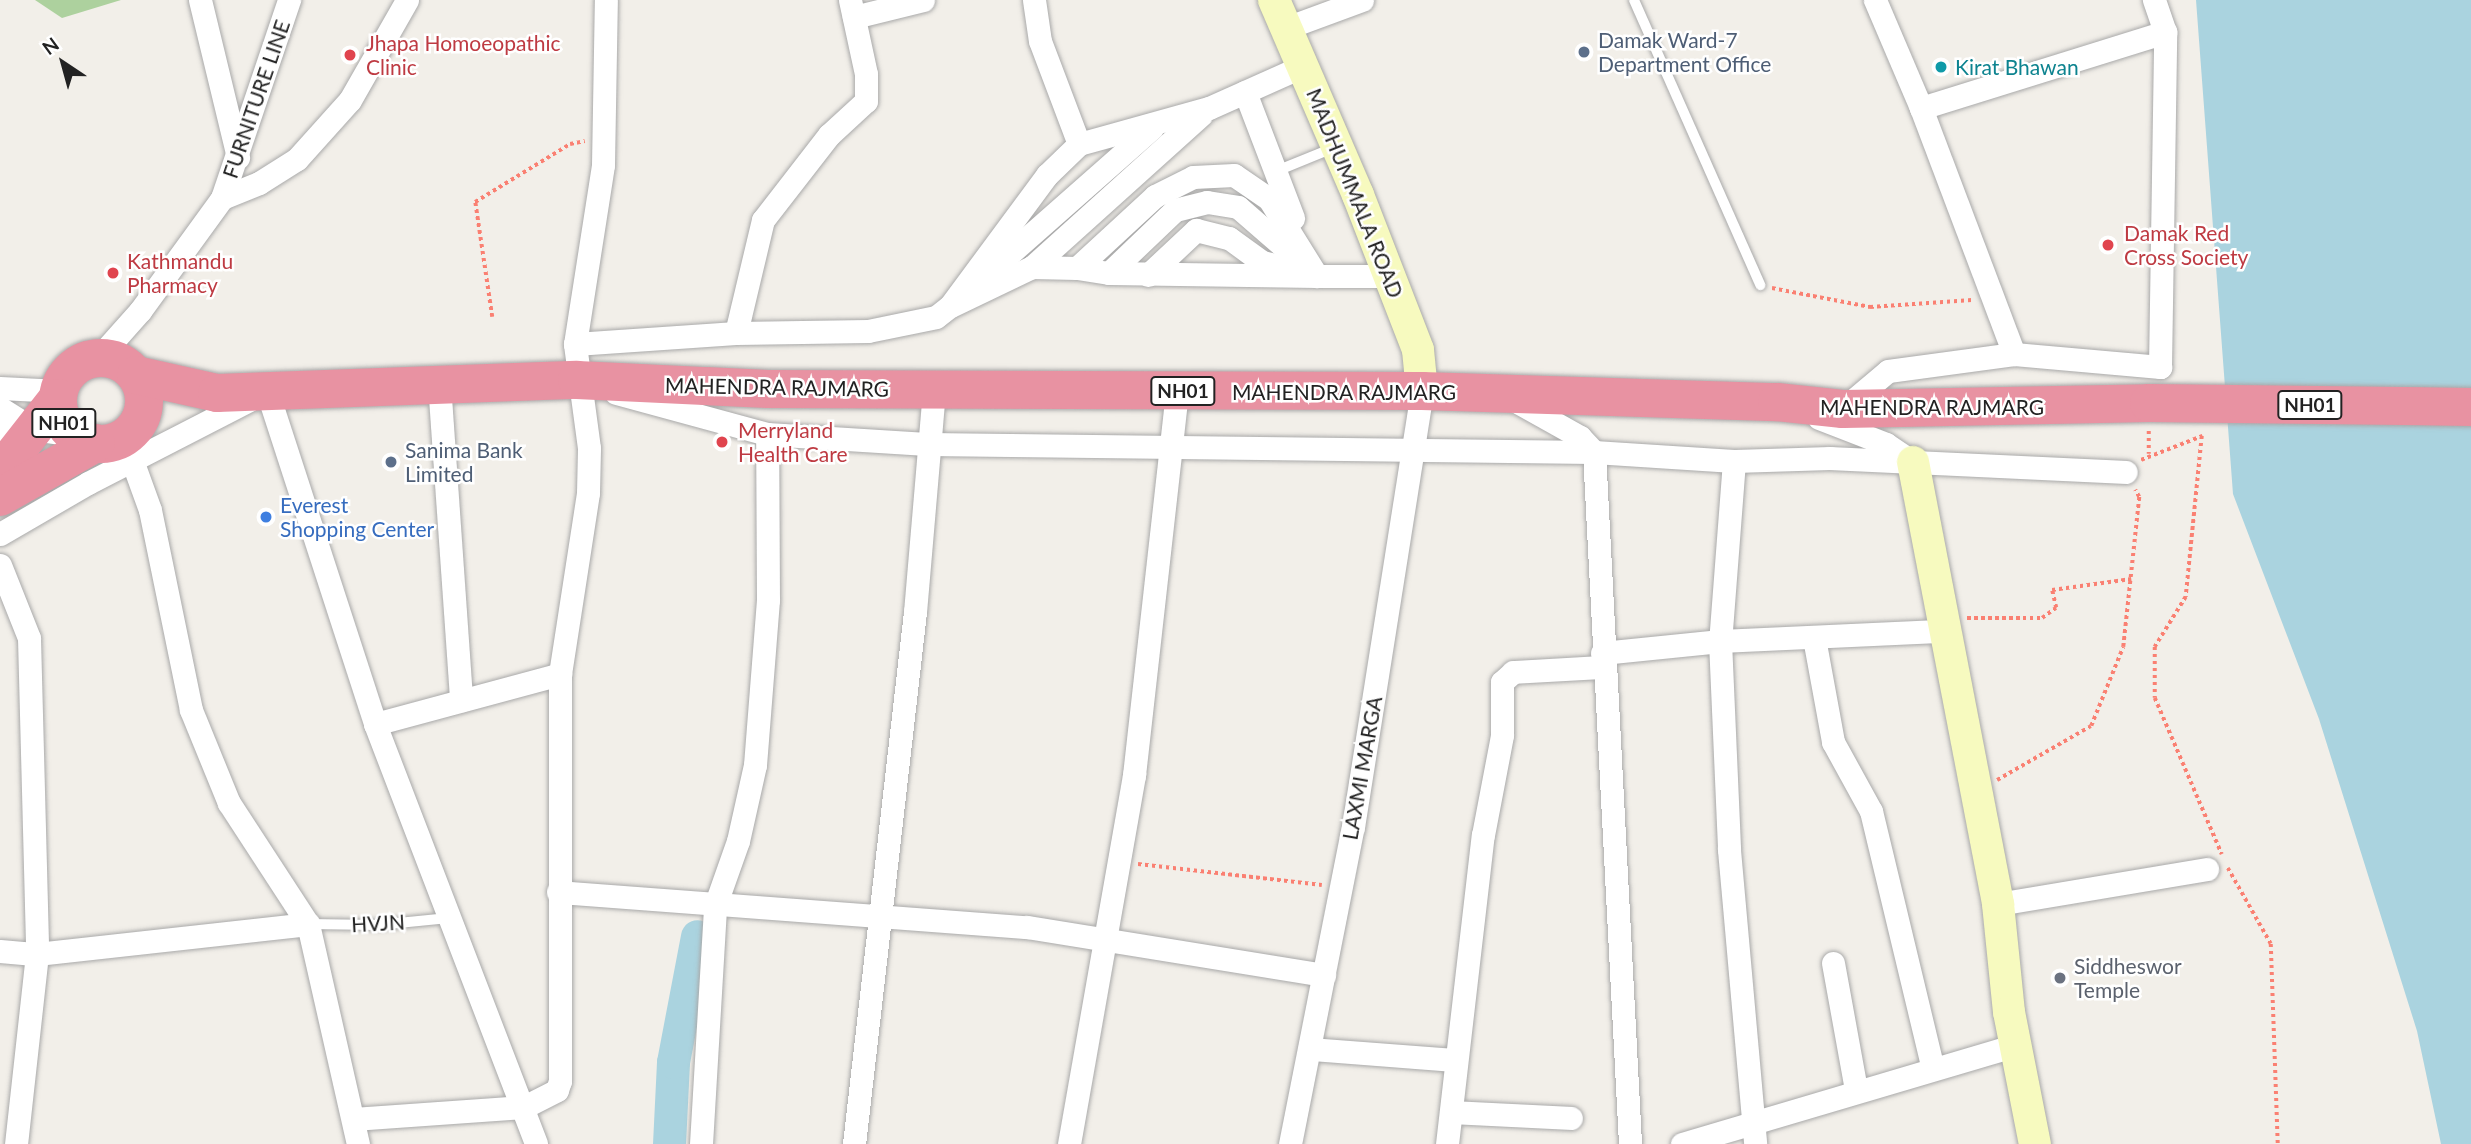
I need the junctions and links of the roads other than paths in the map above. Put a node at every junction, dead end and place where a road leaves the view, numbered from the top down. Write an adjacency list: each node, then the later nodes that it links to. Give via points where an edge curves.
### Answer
1 (201, 0): 21 (street)
2 (289, 0): 21 (street, FURNITURE LINE)
3 (407, 0): 23 (street, via 350,100 297,159 259,183)
4 (606, 0): 35 (street, via 605,138)
5 (923, 0): 11 (street)
6 (1034, 0): 19 (street, via 1044,54)
7 (1362, 0): 12 (street)
8 (1634, 0): 30 (lane)
9 (1875, 0): 17 (street)
10 (2154, 0): 13 (street)
11 (852, 8): 32 (street, via 866,74 866,101 829,135 763,220)
12 (1280, 14): 14 (street, MADHUMMALA ROAD)
13 (2165, 32): 17 (street); 33 (street, via 2160,367)
14 (1304, 66): 15 (street); 20 (street, MADHUMMALA ROAD)
15 (1245, 92): 16 (street); 22 (street)
16 (1209, 108): 18 (street); 24 (street)
17 (1921, 108): 33 (street)
18 (1154, 126): 19 (street); 31 (street)
19 (1079, 144): 31 (street, via 1047,175)
20 (1335, 147): 22 (lane); 29 (street, MADHUMMALA ROAD)
21 (238, 157): 23 (street, FURNITURE LINE)
22 (1274, 172): 28 (street)
23 (222, 198): 34 (street, FURNITURE LINE)
24 (1032, 267): 25 (street); 31 (street)
25 (1077, 268): 26 (street); 28 (street, via 1155,196 1193,177 1234,175 1269,199)
26 (1110, 273): 27 (street); 28 (street, via 1175,210 1207,202 1238,207)
27 (1148, 275): 28 (street); 28 (street, via 1196,230 1229,238 1262,261)
28 (1317, 276): 29 (street)
29 (1389, 276): 42 (street, MADHUMMALA ROAD, via 1418,351)
30 (1760, 285)
31 (950, 306): 32 (street, via 936,317 868,331)
32 (736, 333): 35 (street)
33 (2014, 354): 49 (street, via 1888,371)
34 (99, 358): 36 (highway, NH01, via 120,362); 44 (highway, NH01, via 79,363 64,378)
35 (576, 362): 37 (highway, MAHENDRA RAJMARG / NH01); 39 (highway, MAHENDRA RAJMARG / NH01, via 768,389); 52 (street, via 675,412); 70 (street, via 589,448 588,493)
36 (136, 375): 43 (highway, NH01); 50 (highway, via 144,394)
37 (439, 383): 40 (highway, MAHENDRA RAJMARG / NH01); 71 (street)
38 (0, 388): 44 (street)
39 (934, 390): 41 (highway, MAHENDRA RAJMARG / NH01); 54 (street)
40 (267, 391): 43 (highway, MAHENDRA RAJMARG / NH01); 60 (street); 72 (street)
41 (1177, 391): 42 (highway, MAHENDRA RAJMARG / NH01); 55 (street)
42 (1422, 391): 45 (highway, MAHENDRA RAJMARG / NH01); 56 (street, LAXMI MARGA)
43 (217, 393): 50 (highway, NH01, via 175,410)
44 (59, 394): 51 (highway, NH01); 53 (highway, NH01, via 61,419)
45 (1506, 395): 46 (highway, MAHENDRA RAJMARG / NH01); 57 (street, via 1580,437)
46 (1777, 402): 49 (highway, MAHENDRA RAJMARG / NH01); 59 (street, via 1886,444)
47 (2471, 407): 49 (highway, MAHENDRA RAJMARG / NH01, via 2149,403)
48 (0, 408): 51 (street)
49 (1843, 409)
50 (143, 415): 53 (highway, NH01, via 124,437)
51 (11, 430): 53 (street); 61 (highway, NH01)
52 (767, 433): 54 (street); 76 (street, via 768,600 755,765 738,841)
53 (85, 439): 63 (highway, NH01)
54 (927, 444): 55 (street); 77 (street, via 915,612)
55 (1174, 446): 56 (street); 80 (street, via 1134,775)
56 (1413, 452): 57 (street); 84 (street, LAXMI MARGA)
57 (1594, 452): 58 (street); 69 (street)
58 (1734, 461): 59 (street, via 1830,458); 68 (street)
59 (1913, 462): 62 (street); 66 (street)
60 (133, 463): 64 (street, via 88,482); 79 (street, via 150,510 191,710 229,803)
61 (0, 472)
62 (2126, 472)
63 (0, 497)
64 (0, 534)
65 (0, 565): 82 (street, via 29,638)
66 (1943, 625): 67 (street); 75 (street)
67 (1814, 638): 68 (street); 88 (street, via 1833,742 1871,811)
68 (1720, 641): 69 (street); 94 (street, via 1729,850)
69 (1602, 660): 87 (street, via 1513,672 1502,682 1502,735 1483,835 1466,999); 103 (street)
70 (561, 674): 71 (street); 74 (street)
71 (461, 700): 72 (street)
72 (375, 724): 78 (street)
73 (2216, 866): 75 (street)
74 (558, 892): 76 (street); 90 (street, via 560,1081 557,1090)
75 (1998, 904): 85 (street)
76 (715, 906): 77 (street); 98 (street)
77 (878, 915): 80 (street); 99 (street)
78 (449, 918): 79 (lane, HVJN, via 378,925); 90 (street)
79 (308, 924): 82 (street); 93 (street)
80 (1104, 939): 84 (street); 100 (street)
81 (0, 951): 82 (street)
82 (37, 954): 95 (street)
83 (1833, 963): 89 (street)
84 (1324, 975): 86 (street, LAXMI MARGA)
85 (2016, 1045): 88 (street); 106 (street)
86 (1311, 1049): 87 (street); 101 (street, LAXMI MARGA)
87 (1453, 1060): 91 (street)
88 (1932, 1066): 89 (street)
89 (1856, 1090): 94 (street)
90 (523, 1107): 93 (street); 97 (street)
91 (1452, 1112): 92 (street); 102 (street)
92 (1571, 1118)
93 (353, 1119): 96 (street)
94 (1753, 1121): 104 (street); 105 (street)
95 (16, 1144)
96 (358, 1144)
97 (536, 1144)
98 (701, 1144)
99 (854, 1144)
100 (1069, 1144)
101 (1290, 1144)
102 (1447, 1144)
103 (1630, 1144)
104 (1682, 1144)
105 (1755, 1144)
106 (2035, 1144)

